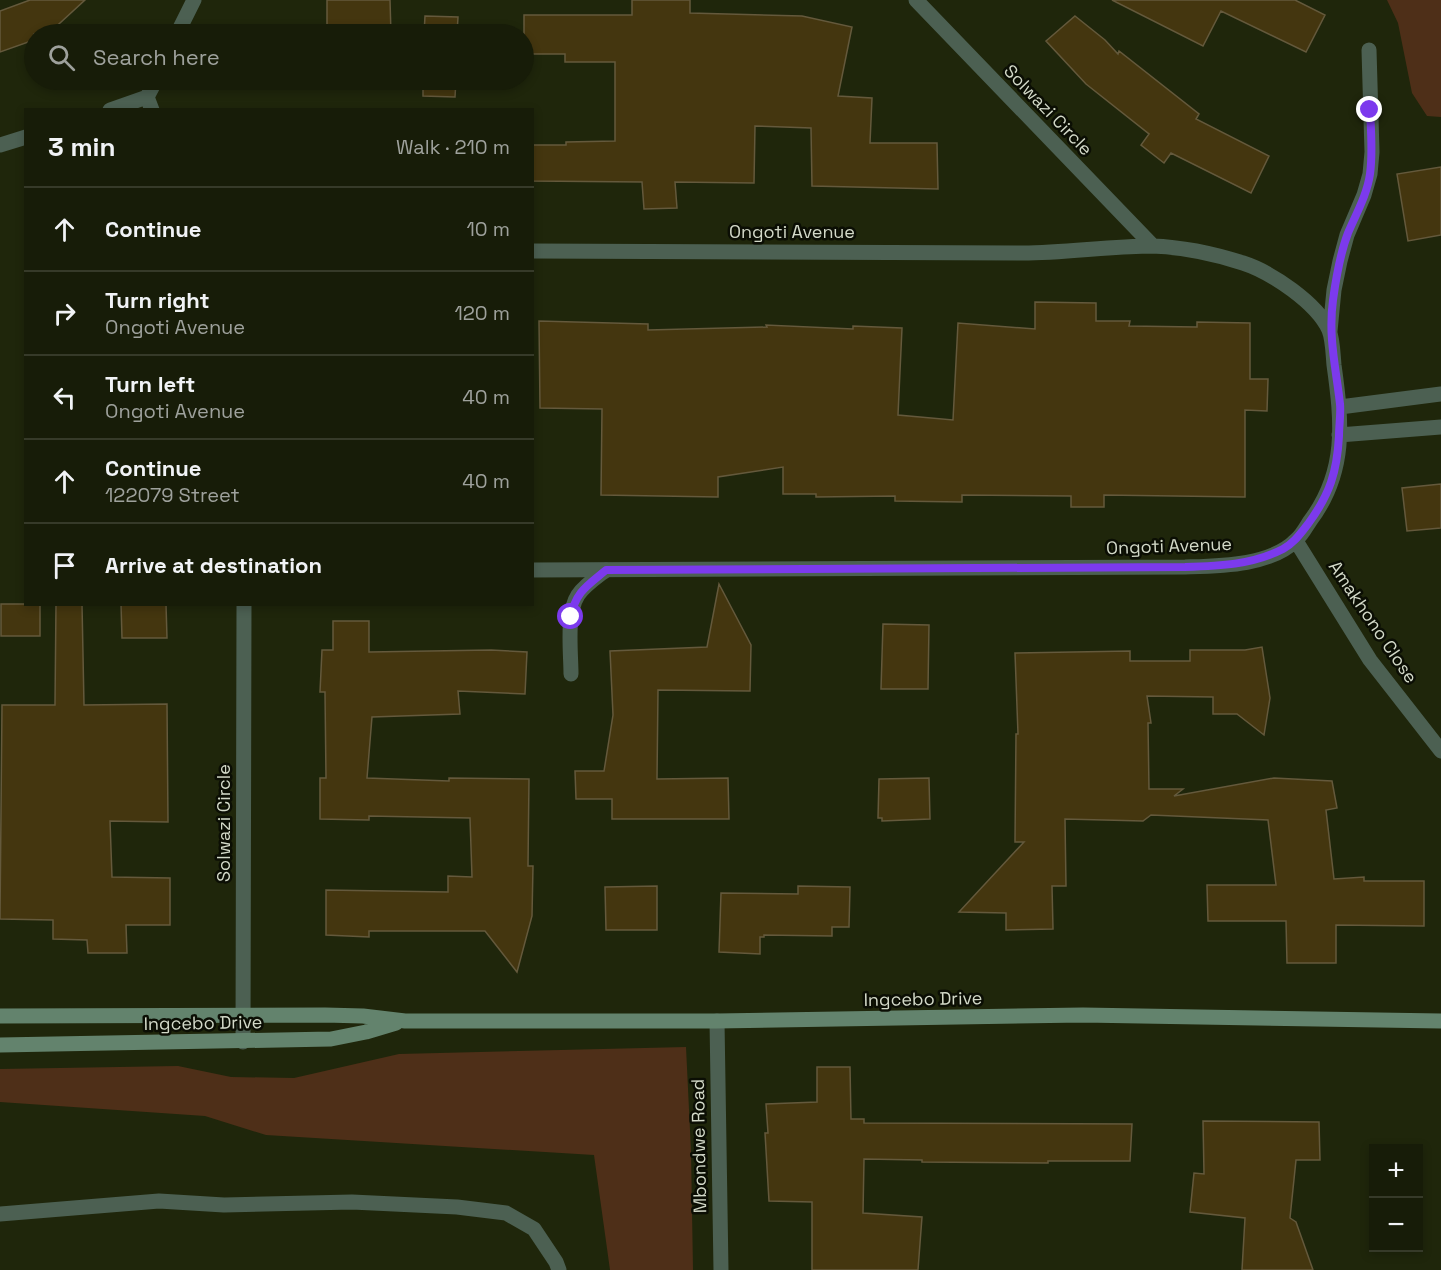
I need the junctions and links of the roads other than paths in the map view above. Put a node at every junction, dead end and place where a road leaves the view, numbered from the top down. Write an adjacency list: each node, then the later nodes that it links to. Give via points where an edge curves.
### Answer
1 (194, 0): 3 (street)
2 (916, 0): 9 (street, Solwazi Circle)
3 (182, 24)
4 (1369, 50): 11 (street, via 1370,174 1340,261)
5 (150, 104): 6 (street)
6 (123, 108)
7 (24, 138): 8 (street)
8 (0, 145)
9 (1153, 246): 10 (street, Ongoti Avenue, via 1039,253); 11 (street, Ongoti Avenue, via 1242,262 1259,269 1296,293)
10 (534, 250)
11 (1330, 331): 13 (street, Ongoti Avenue)
12 (1441, 394): 13 (street)
13 (1340, 406): 15 (street, Ongoti Avenue)
14 (1441, 427): 15 (street)
15 (1339, 435): 16 (street, Ongoti Avenue, via 1333,479 1320,508)
16 (1296, 541): 18 (street, Ongoti Avenue, via 1255,560 1226,566); 21 (street, Amakhono Close, via 1370,660)
17 (534, 570): 18 (street, Ongoti Avenue)
18 (606, 570): 20 (street, via 582,590 573,604)
19 (244, 606): 23 (street, Solwazi Circle)
20 (572, 674)
21 (1441, 751)
22 (0, 1016): 23 (main road, Ingcebo Drive)
23 (243, 1016): 24 (main road, Ingcebo Drive, via 325,1015); 27 (street, Solwazi Circle)
24 (405, 1021): 26 (main road, Ingcebo Drive); 27 (main road, Ingcebo Drive, via 330,1039)
25 (1441, 1021): 26 (main road, Ingcebo Drive, via 1083,1015)
26 (717, 1022): 31 (street, Mbondwe Road)
27 (243, 1042): 28 (main road, Ingcebo Drive)
28 (0, 1045)
29 (0, 1214): 30 (street, via 159,1202 352,1202 458,1207 506,1213 534,1229)
30 (559, 1270)
31 (720, 1270)

